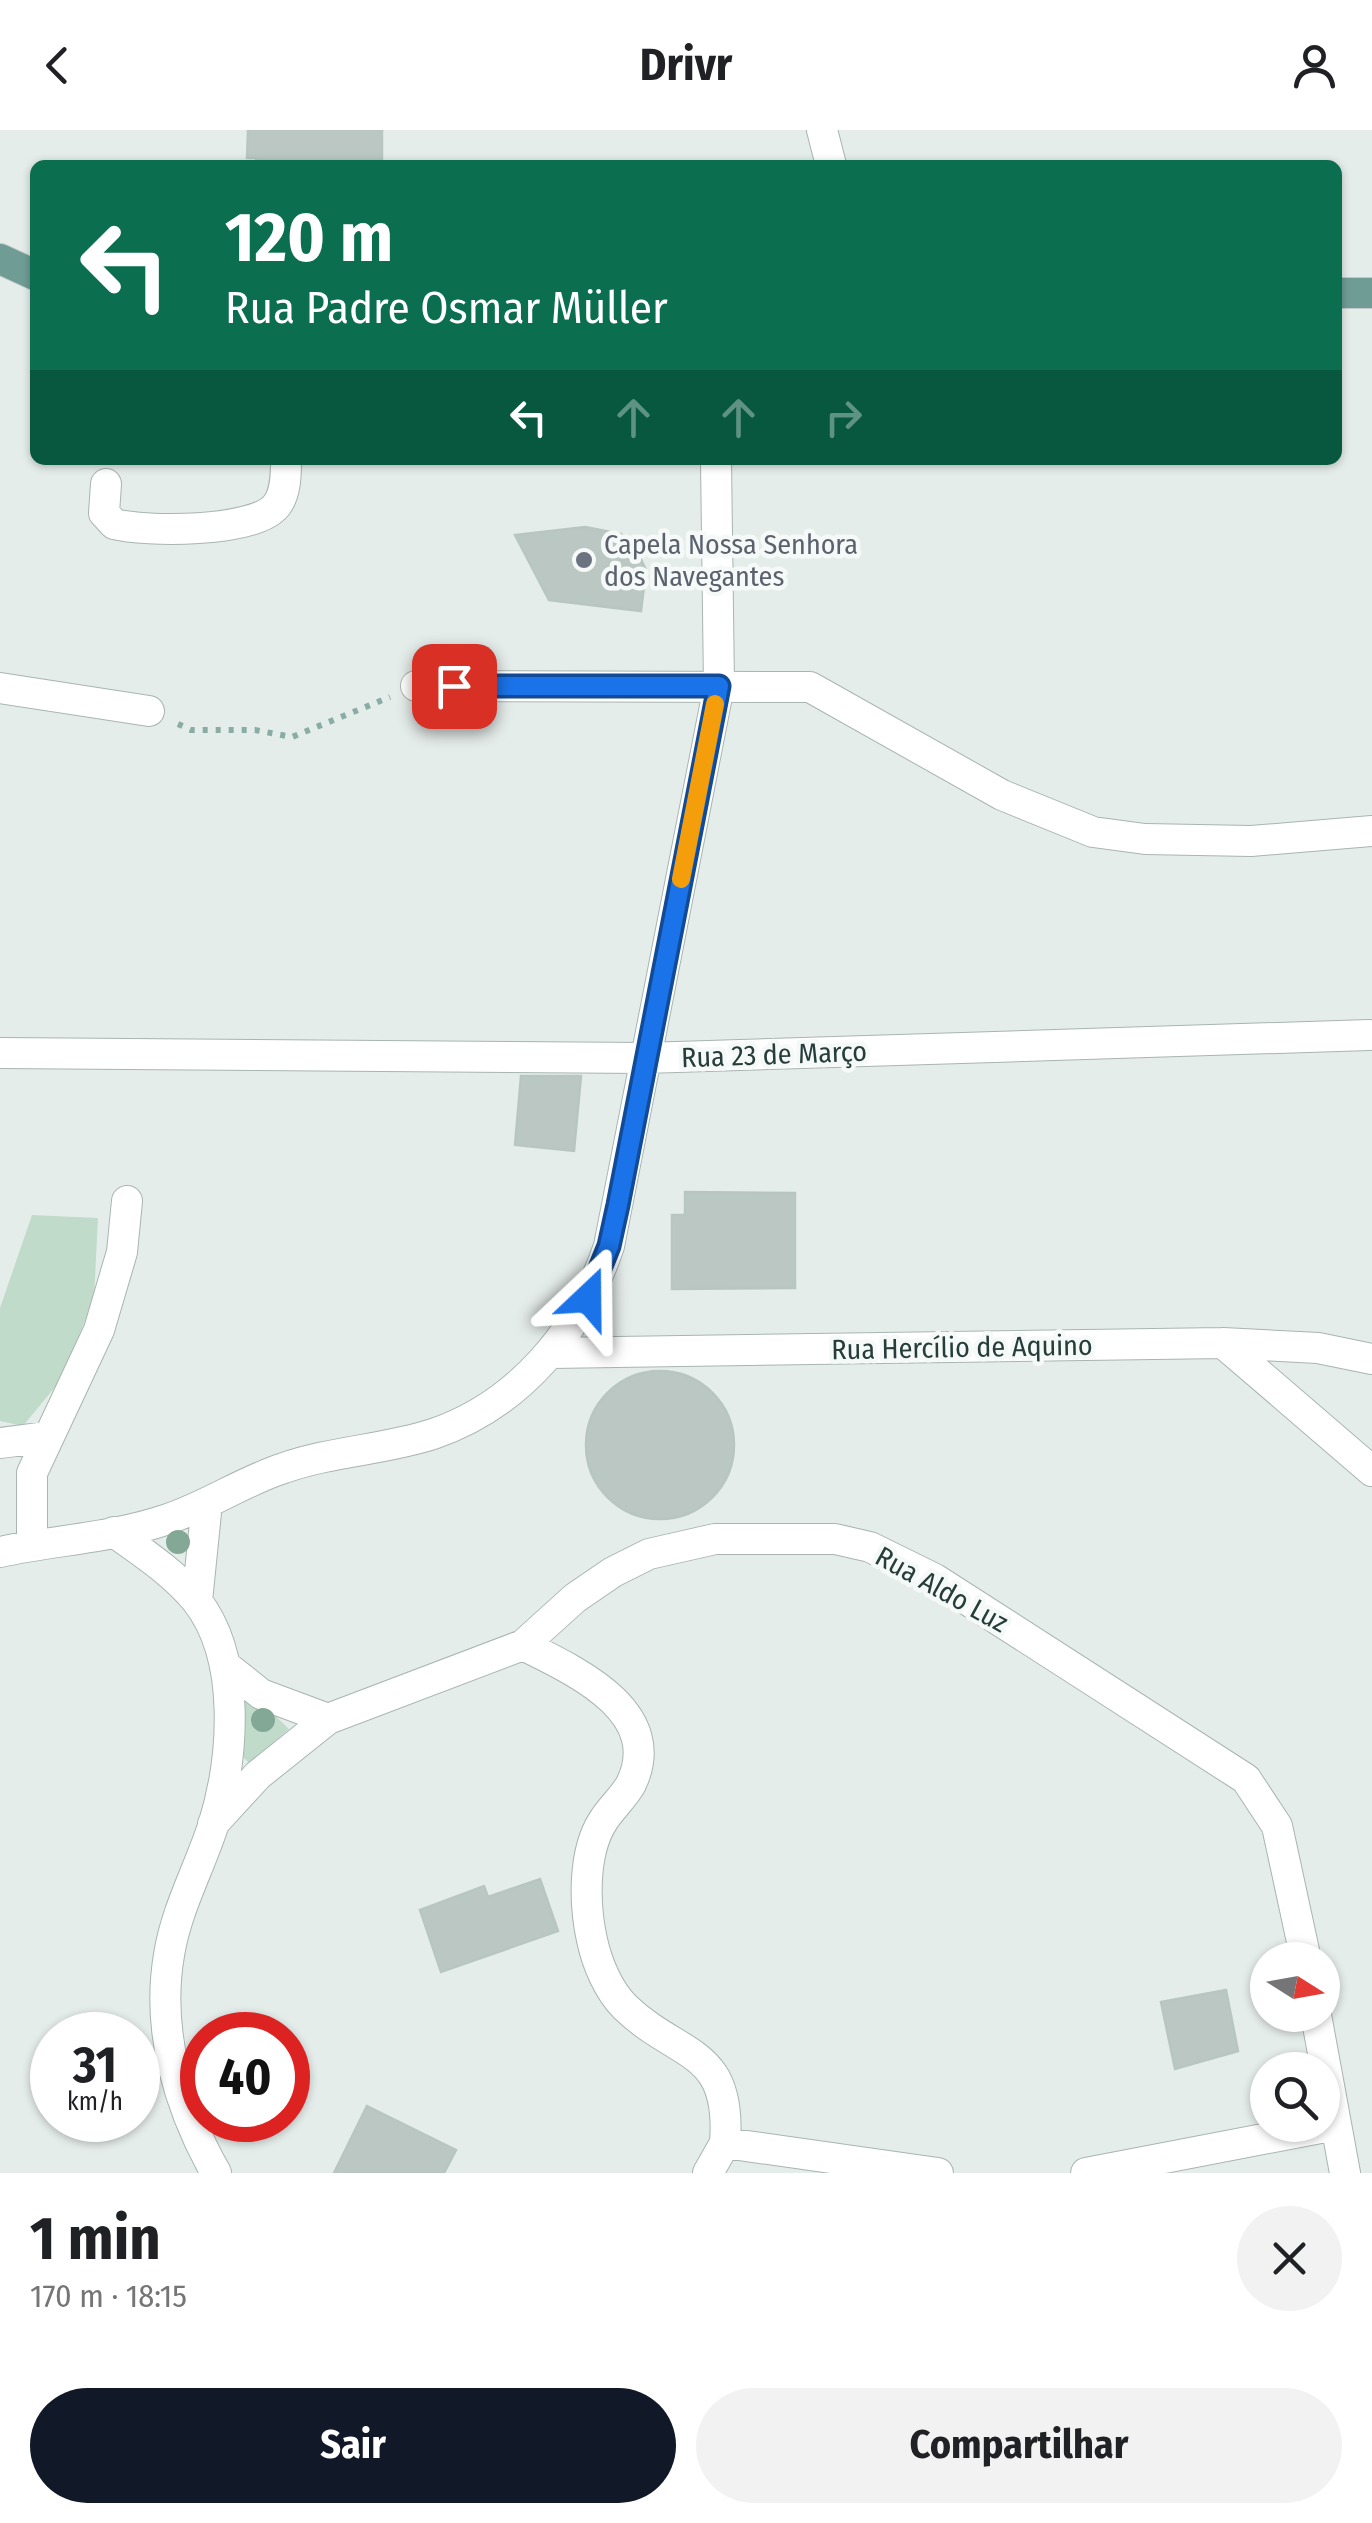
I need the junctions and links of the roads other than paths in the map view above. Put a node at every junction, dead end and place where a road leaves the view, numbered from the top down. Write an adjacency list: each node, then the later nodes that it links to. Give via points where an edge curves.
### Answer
1 (822, 130): 2 (street)
2 (830, 160)
3 (0, 259): 4 (main road)
4 (30, 273)
5 (1372, 292): 6 (main road)
6 (1342, 293)
7 (286, 465): 9 (street, via 276,506 258,518 208,527 114,524 104,513)
8 (716, 465): 11 (street)
9 (106, 484)
10 (416, 686): 11 (street)
11 (719, 686): 14 (street, via 810,687 1002,795 1093,832 1251,841); 17 (street)
12 (0, 688): 13 (street)
13 (149, 711)
14 (1372, 832)
15 (1368, 1035): 17 (street, Rua 23 de Março)
16 (0, 1053): 17 (street, Rua 23 de Março)
17 (645, 1058): 20 (street, via 609,1246 598,1279)
18 (127, 1201): 22 (street, via 122,1252 104,1316)
19 (1222, 1343): 20 (street, Rua Hercílio de Aquino); 21 (street, Rua Hercílio de Aquino, via 1318,1348); 24 (street)
20 (551, 1352): 25 (street, via 484,1411 434,1434 288,1466)
21 (1372, 1359)
22 (47, 1436): 23 (street); 27 (street, via 32,1473)
23 (0, 1443)
24 (1372, 1471)
25 (208, 1503): 26 (street); 29 (street)
26 (114, 1532): 27 (street); 29 (street)
27 (32, 1545): 28 (street)
28 (0, 1552)
29 (197, 1601): 31 (street)
30 (523, 1646): 32 (street, Rua Aldo Luz); 34 (street, Rua Aldo Luz, via 613,1572 680,1545 790,1538 870,1547 935,1579 1246,1779 1278,1826); 37 (street, via 592,1682 616,1700 630,1722 638,1751 631,1783 600,1824 589,1859 592,1939 606,1979 626,2008 712,2073 728,2108)
31 (227, 1667): 32 (street, via 261,1694); 33 (street, via 226,1757)
32 (328, 1718): 33 (street, Rua Aldo Luz, via 258,1775)
33 (214, 1824): 38 (street, via 168,1955 165,2020 176,2080)
34 (1302, 1942)
35 (1250, 2142): 41 (street)
36 (1339, 2142): 42 (street)
37 (725, 2143): 39 (street); 40 (street)
38 (216, 2173)
39 (708, 2173)
40 (938, 2173)
41 (1086, 2173)
42 (1345, 2173)

